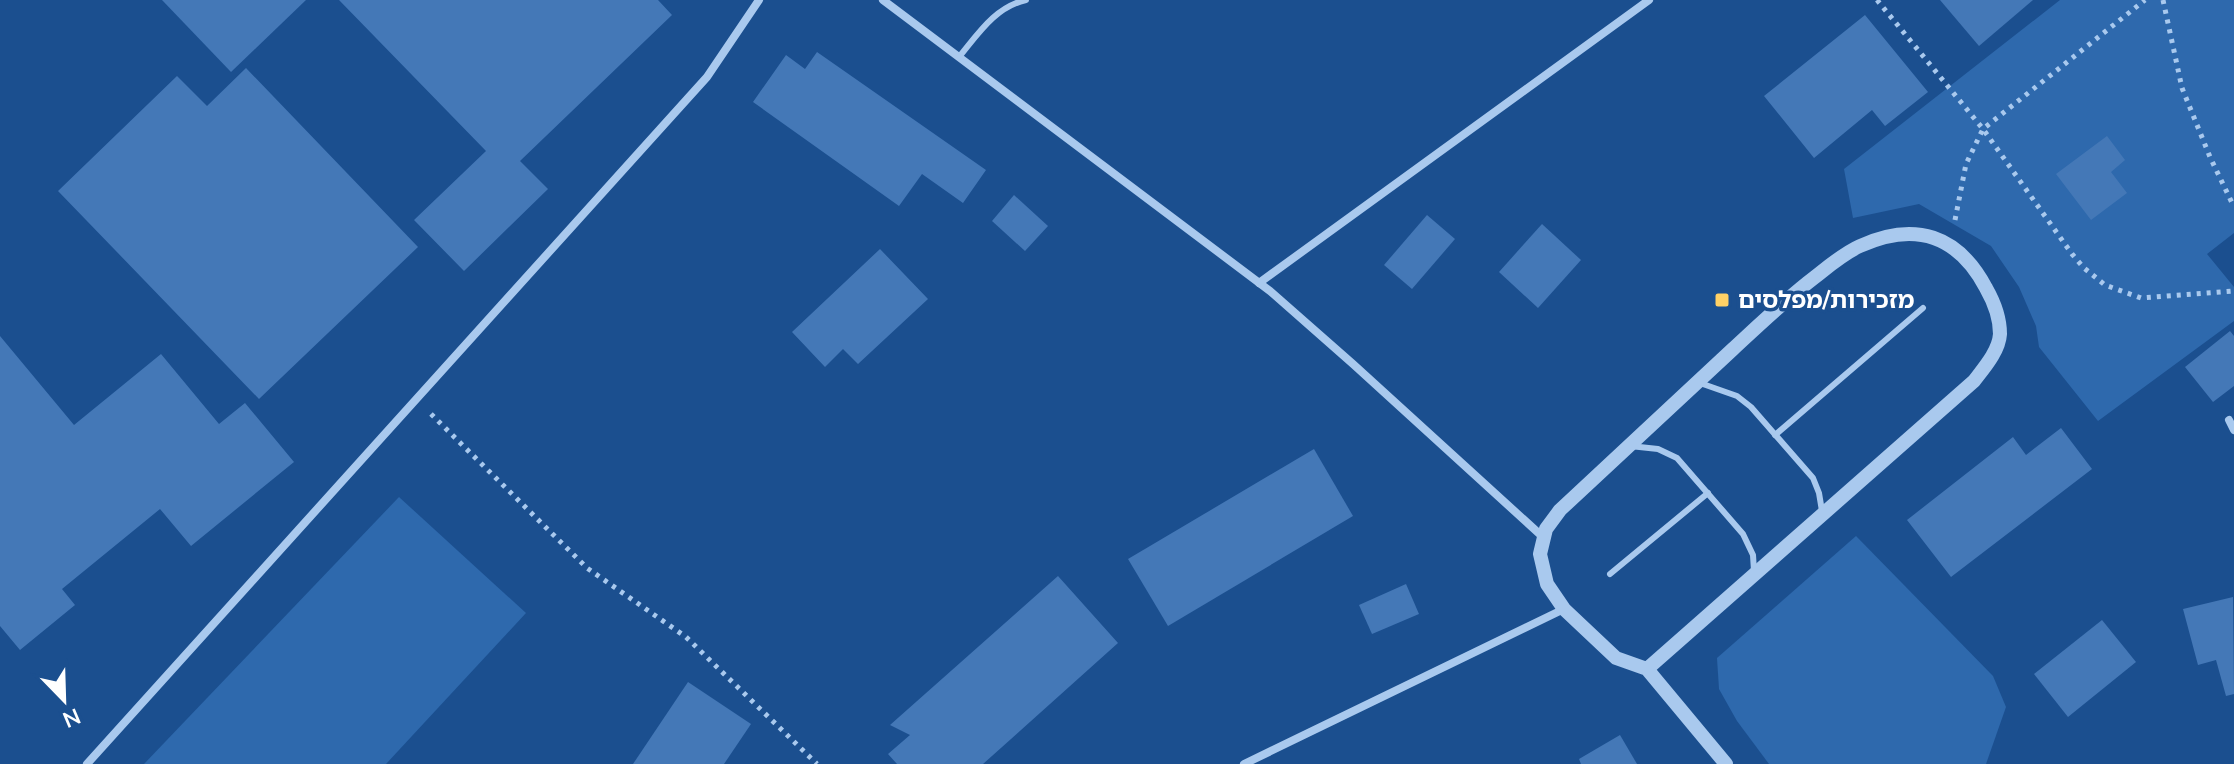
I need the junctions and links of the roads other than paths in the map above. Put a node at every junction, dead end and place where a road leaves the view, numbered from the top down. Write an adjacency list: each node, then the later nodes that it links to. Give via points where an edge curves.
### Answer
1 (759, 0): 20 (street, via 707,77)
2 (883, 0): 5 (street)
3 (1026, 0): 5 (lane, via 989,20)
4 (1649, 0): 6 (street)
5 (959, 57): 6 (street)
6 (1259, 283): 15 (street)
7 (1923, 308): 11 (lane)
8 (1698, 382): 11 (lane, via 1737,396); 12 (street); 14 (street, via 1783,302 1859,246 1892,235 1925,235 1964,254 1997,314 2000,336 1990,360 1974,381)
9 (2229, 420): 10 (street)
10 (2234, 430)
11 (1775, 435): 14 (lane, via 1813,478)
12 (1629, 446): 13 (lane, via 1658,449 1677,458); 15 (street, via 1560,510)
13 (1708, 493): 16 (lane); 17 (lane, via 1743,534 1753,555)
14 (1823, 514): 17 (street)
15 (1544, 538): 18 (street, via 1540,554 1547,584)
16 (1610, 574)
17 (1754, 574): 19 (street)
18 (1564, 609): 19 (street, via 1616,658); 21 (street)
19 (1647, 669): 22 (street)
20 (87, 764)
21 (1244, 764)
22 (1726, 764)

